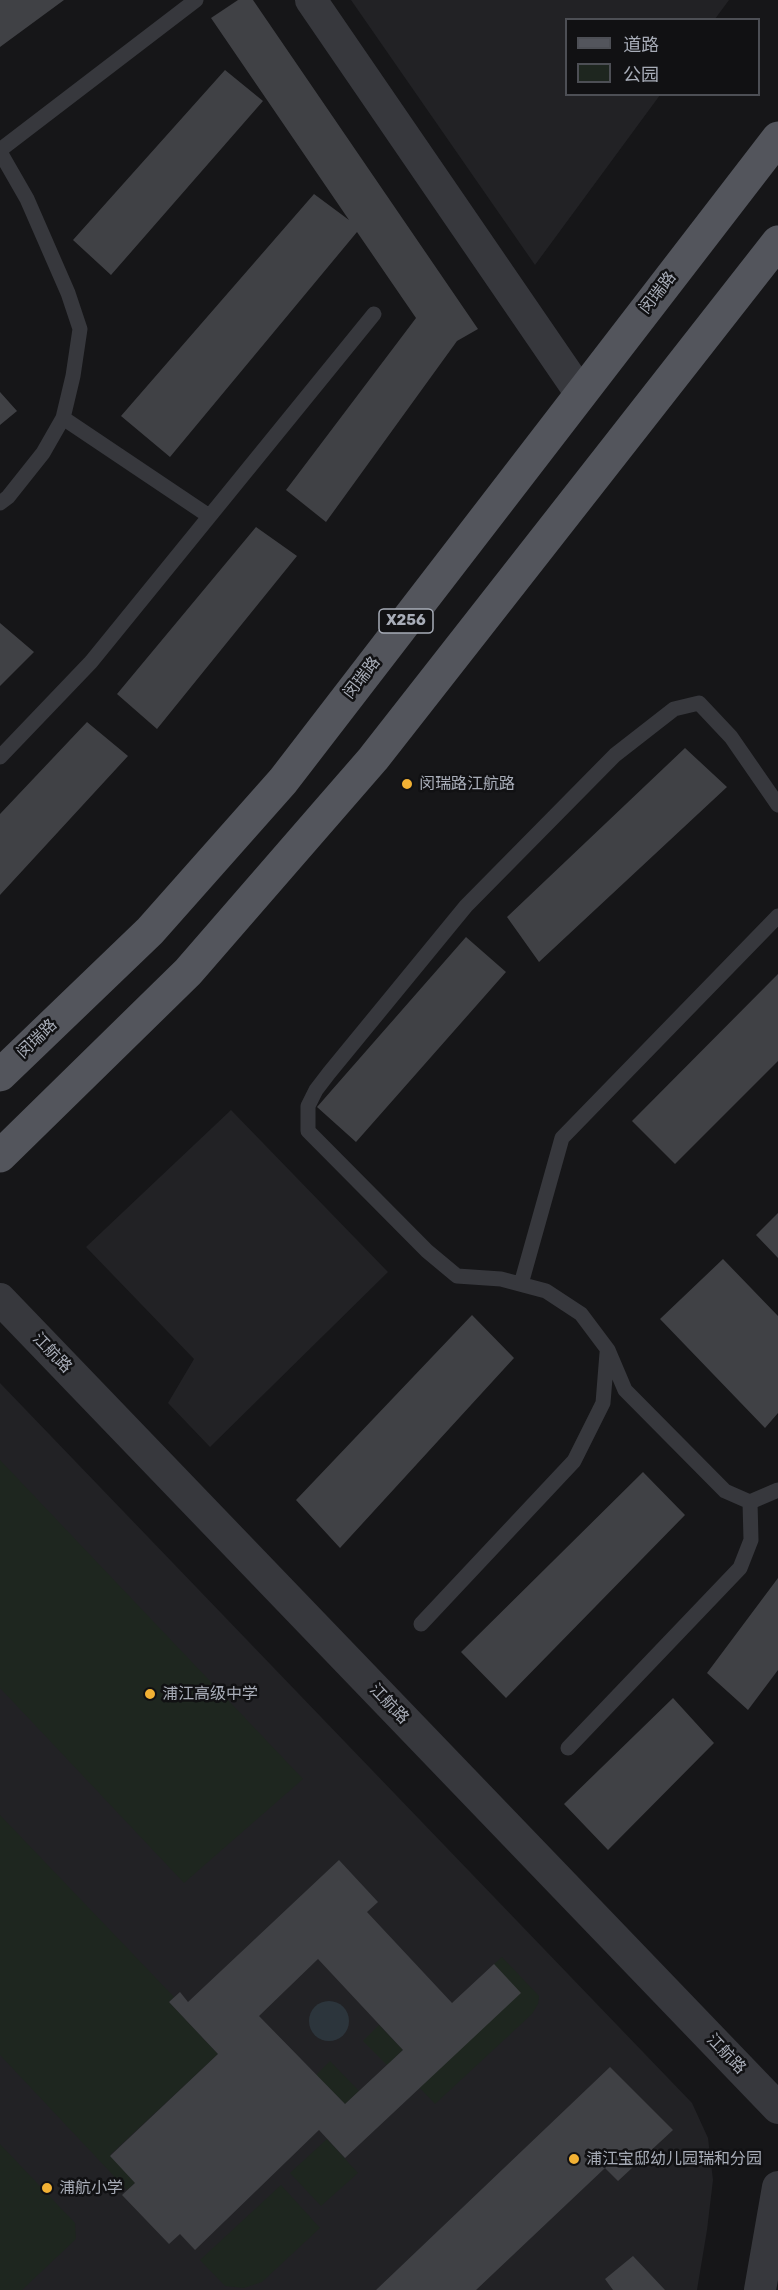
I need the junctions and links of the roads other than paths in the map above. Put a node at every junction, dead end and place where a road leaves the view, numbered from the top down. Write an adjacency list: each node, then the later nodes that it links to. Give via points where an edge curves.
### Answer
1 (196, 0): 4 (lane)
2 (311, 0): 7 (street)
3 (778, 138): 7 (main road, 闵瑞路 / X256)
4 (0, 151): 8 (lane, via 27,199 80,329)
5 (778, 242): 15 (main road, via 366,768 188,972)
6 (374, 314): 10 (lane)
7 (581, 394): 14 (main road, 闵瑞路 / X256, via 283,781 150,930)
8 (63, 418): 9 (lane, via 42,453); 10 (lane)
9 (0, 502)
10 (209, 516): 11 (lane, via 92,662)
11 (0, 757)
12 (778, 805): 16 (lane, via 731,737 699,703 674,709 615,755 465,906 316,1090 308,1106 308,1131 427,1251 457,1276)
13 (778, 916): 16 (lane, via 562,1138)
14 (0, 1076)
15 (0, 1156)
16 (520, 1284): 18 (lane, via 546,1291 581,1314)
17 (0, 1299): 23 (street, 江航路)
18 (608, 1350): 20 (lane, via 626,1390 725,1491); 21 (lane, via 603,1403 574,1461)
19 (778, 1490): 20 (lane)
20 (750, 1502): 22 (lane, via 751,1540 740,1569)
21 (421, 1624)
22 (568, 1748)
23 (778, 2108)
24 (778, 2187): 25 (street)
25 (760, 2290)

